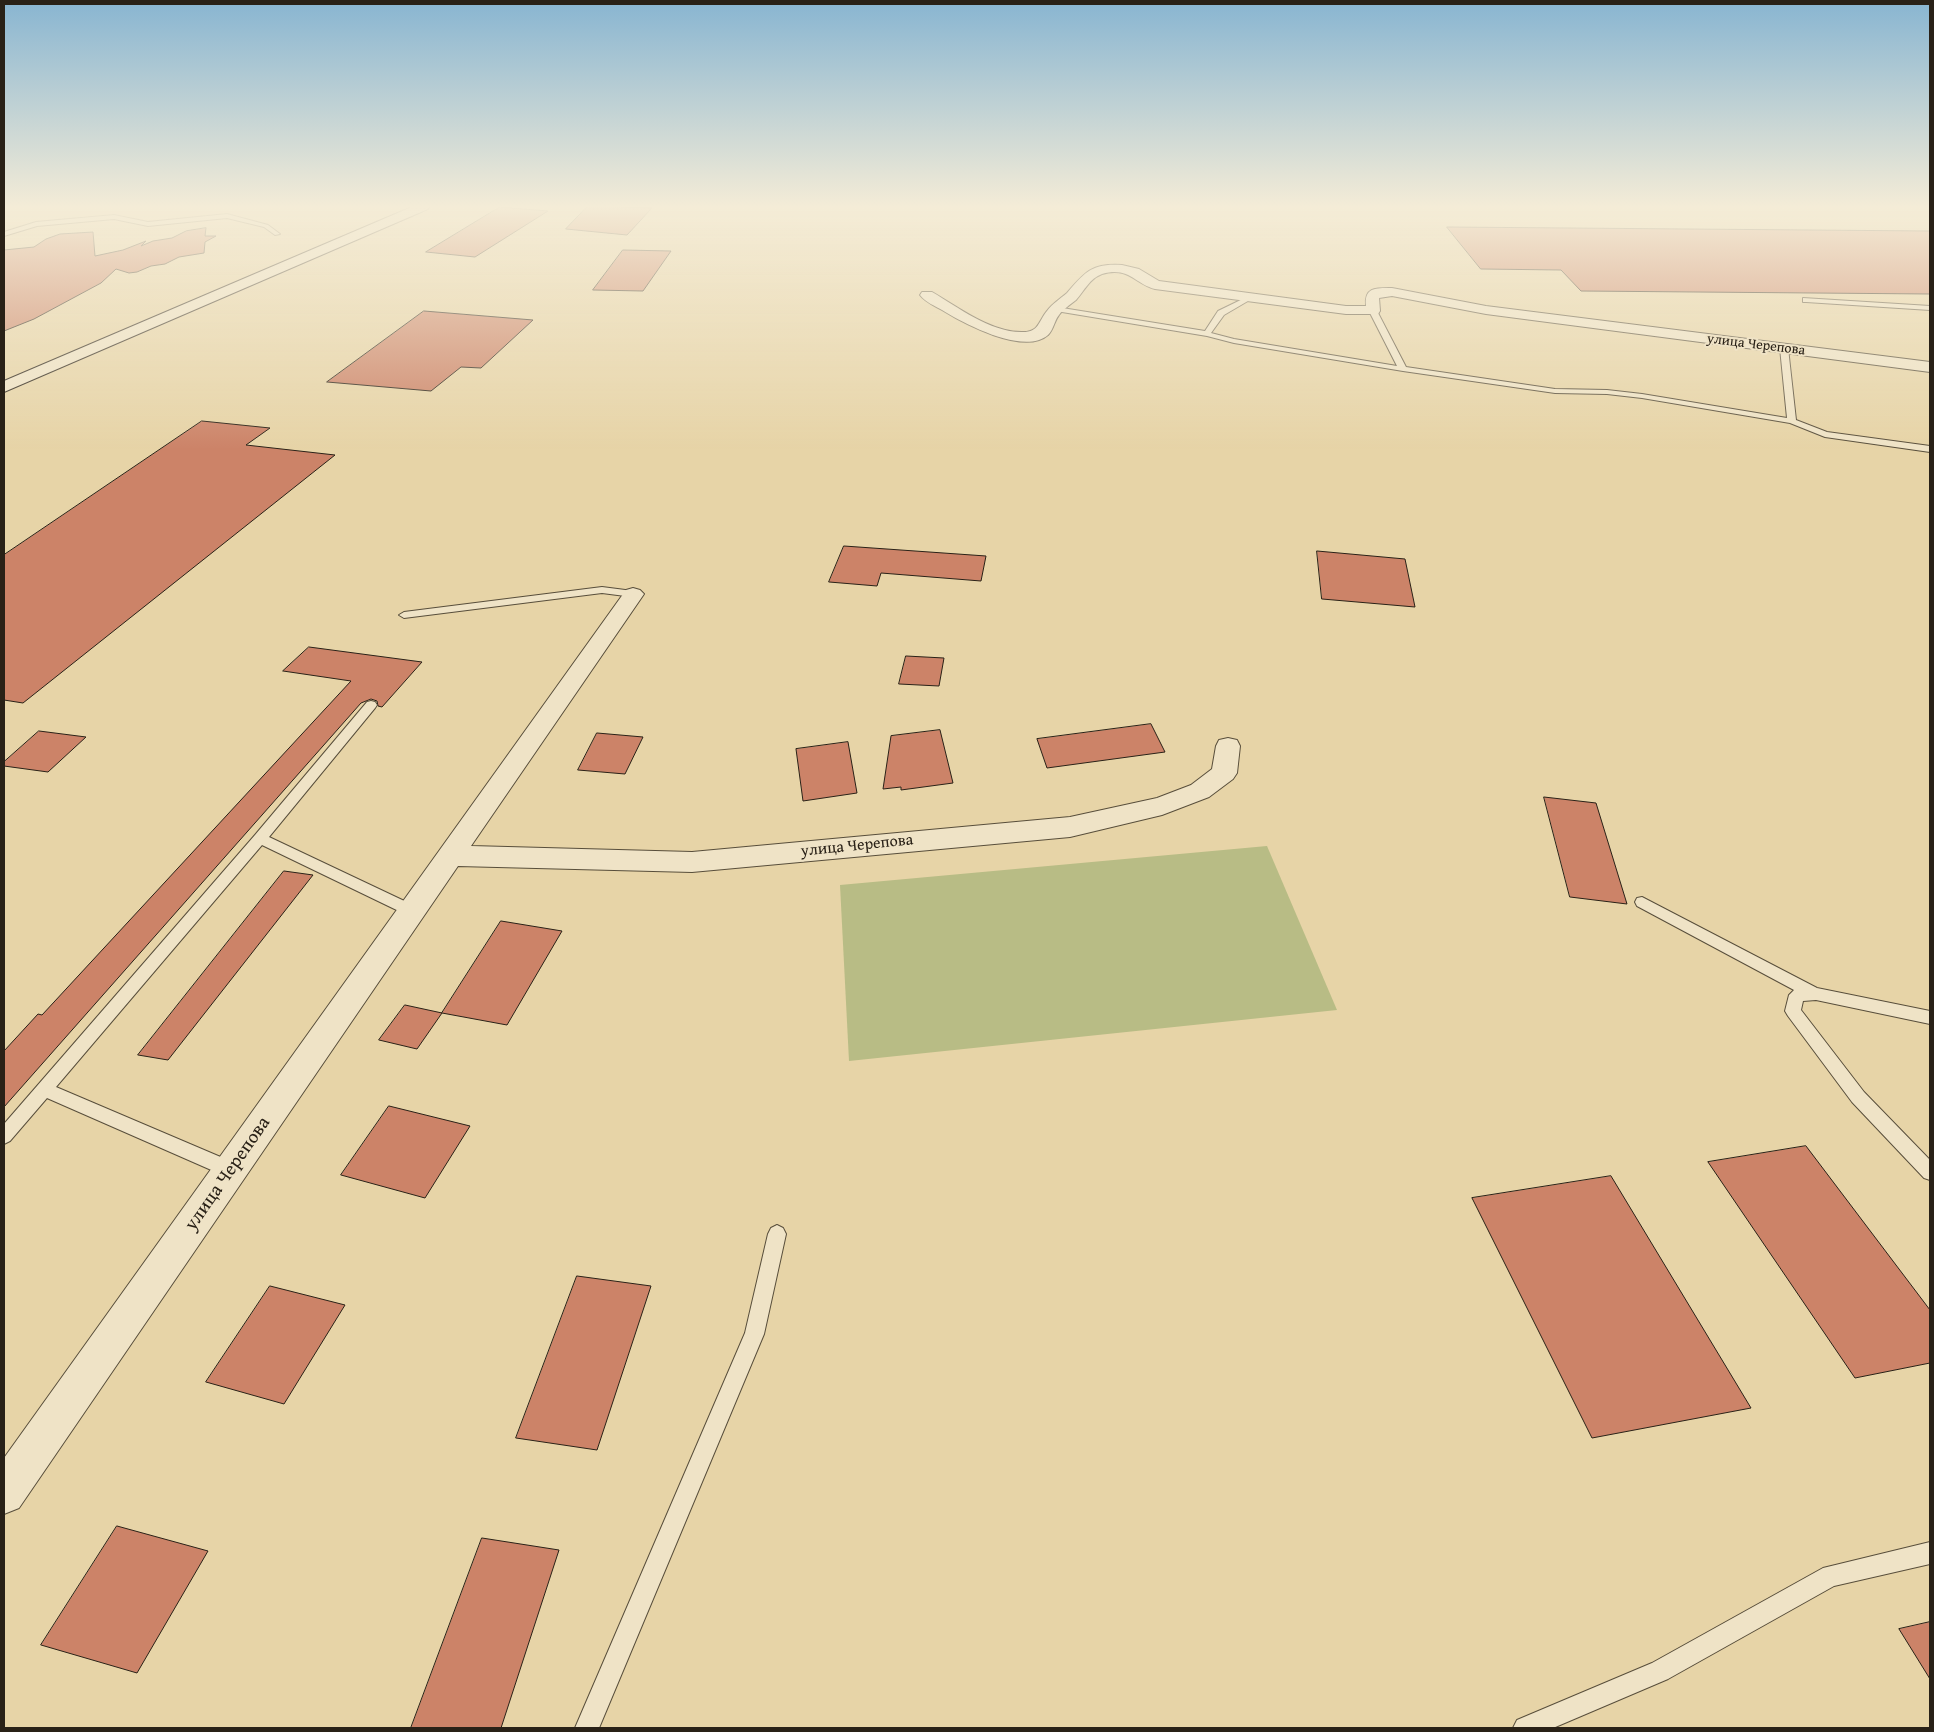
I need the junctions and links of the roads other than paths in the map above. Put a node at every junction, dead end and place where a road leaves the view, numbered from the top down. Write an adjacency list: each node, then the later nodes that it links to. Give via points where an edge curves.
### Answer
1 (236, 287): 14 (street)
2 (1079, 287): 8 (street)
3 (1170, 287): 5 (street)
4 (927, 295): 8 (street, via 980,324 1014,336 1037,335 1044,331)
5 (1251, 297): 9 (street); 10 (lane, via 1221,314)
6 (1806, 300): 7 (lane)
7 (1930, 308)
8 (1056, 309): 10 (lane)
9 (1373, 311): 11 (street, улица Черепова, via 1372,296 1379,292 1392,292 1486,310); 13 (lane)
10 (1207, 334): 13 (lane)
11 (1784, 348): 12 (street, улица Черепова); 15 (lane)
12 (1930, 366)
13 (1403, 369): 15 (lane, via 1555,391 1642,396)
14 (4, 387)
15 (1792, 421): 16 (lane, via 1825,434)
16 (1930, 449)
17 (634, 594): 18 (lane, via 602,590); 22 (street, улица Черепова)
18 (404, 615)
19 (371, 705): 21 (lane)
20 (1228, 746): 22 (street, улица Черепова, via 1224,772 1200,791 1162,806 1070,826 692,862)
21 (260, 838): 24 (lane); 27 (lane)
22 (452, 856): 24 (street, улица Черепова)
23 (1642, 902): 25 (lane)
24 (412, 912): 29 (street, улица Черепова)
25 (1816, 994): 26 (lane); 30 (lane, via 1797,996 1793,1011 1858,1097)
26 (1930, 1017)
27 (44, 1089): 28 (lane); 29 (lane)
28 (4, 1136)
29 (231, 1170): 32 (street, улица Черепова)
30 (1930, 1172)
31 (777, 1234): 34 (lane, via 754,1334)
32 (4, 1493)
33 (1930, 1553): 35 (lane, via 1831,1576 1660,1671)
34 (587, 1728)
35 (1524, 1728)

